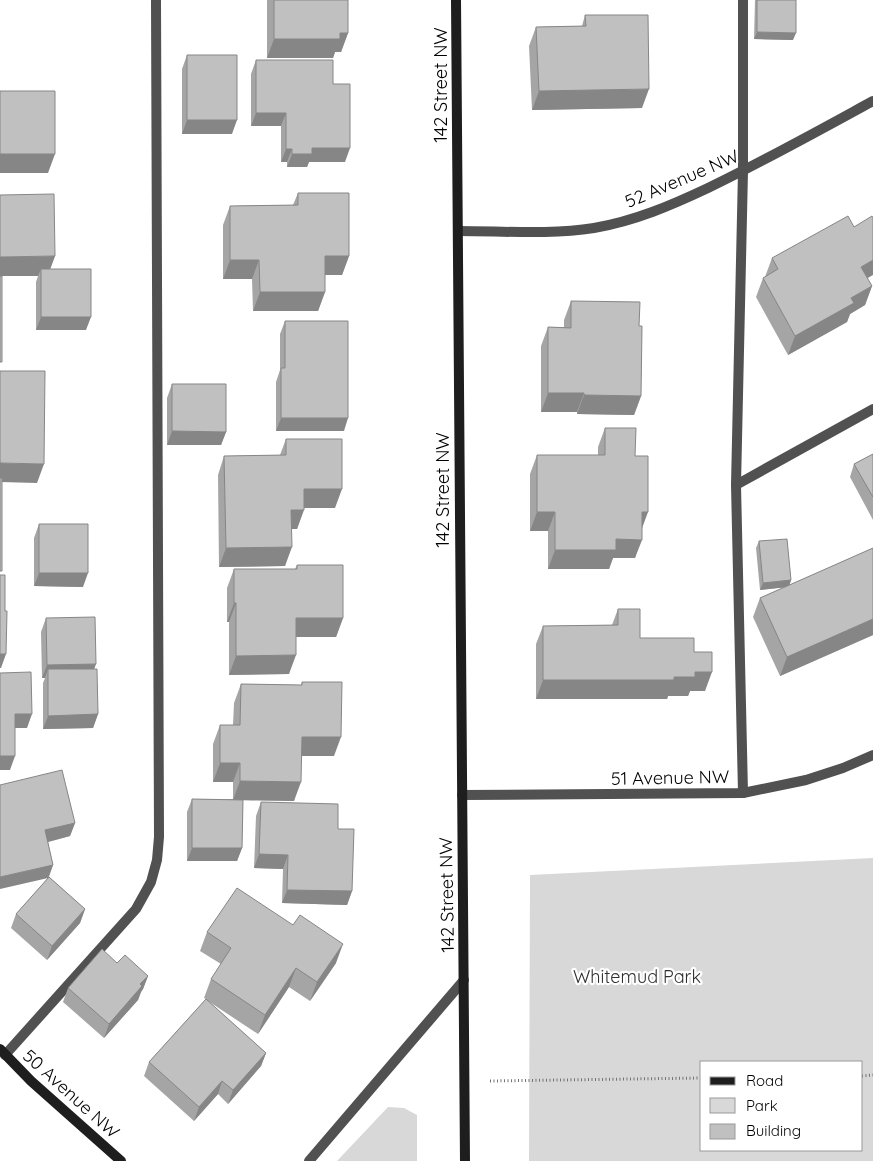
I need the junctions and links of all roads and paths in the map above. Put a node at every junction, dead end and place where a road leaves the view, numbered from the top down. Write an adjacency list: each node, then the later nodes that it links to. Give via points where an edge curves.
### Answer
1 (156, 0): 13 (street, via 157,860 151,882 136,909)
2 (456, 0): 6 (street, 142 Street NW)
3 (743, 0): 5 (street)
4 (873, 101): 5 (street, 52 Avenue NW)
5 (743, 171): 6 (street, 52 Avenue NW, via 659,210 626,221 560,231); 8 (street)
6 (458, 231): 11 (street, 142 Street NW)
7 (873, 410): 8 (street)
8 (736, 485): 10 (street)
9 (873, 755): 10 (street, 51 Avenue NW, via 806,780)
10 (743, 794): 11 (street, 51 Avenue NW)
11 (462, 796): 12 (street, 142 Street NW)
12 (464, 980): 15 (street, 142 Street NW); 17 (street)
13 (2, 1052): 16 (street, 50 Avenue NW)
14 (700, 1078): 15 (path)
15 (465, 1082): 18 (street, 142 Street NW)
16 (121, 1161)
17 (309, 1161)
18 (465, 1161)

